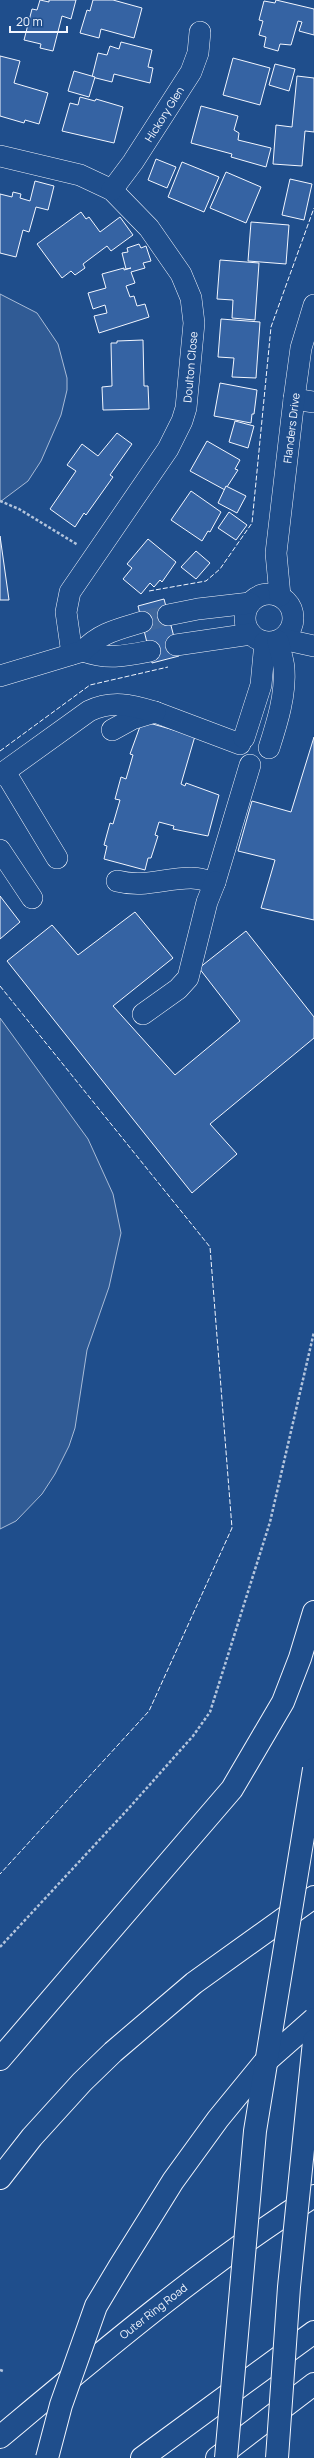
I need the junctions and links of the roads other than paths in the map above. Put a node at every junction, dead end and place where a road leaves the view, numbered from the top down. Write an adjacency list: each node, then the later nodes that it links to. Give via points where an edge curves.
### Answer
1 (200, 32): 3 (street, Hickory Glen, via 198,53 191,72)
2 (0, 156): 3 (street, Doulton Close, via 80,175)
3 (112, 190): 15 (street, Doulton Close, via 149,228 181,274 191,298 194,323 186,408 182,421 168,449 78,578 67,601 68,633)
4 (314, 305): 5 (street, Flanders Drive, via 301,348)
5 (304, 400): 6 (street, Flanders Drive, via 276,553)
6 (263, 598): 7 (street); 8 (street, via 292,609); 11 (street, Flanders Drive, via 245,619)
7 (168, 615)
8 (293, 621): 10 (street); 11 (street, via 290,631)
9 (142, 622): 15 (street, via 102,635)
10 (314, 633)
11 (269, 639): 12 (street); 13 (street); 19 (street, via 261,685); 20 (street, Flanders Drive, via 284,668 277,721)
12 (176, 645)
13 (314, 646)
14 (150, 651): 15 (street, via 116,658)
15 (77, 653): 16 (street)
16 (0, 676)
17 (155, 712): 18 (street, via 132,719); 19 (street); 22 (street, via 130,705 102,706 90,711)
18 (112, 730)
19 (242, 741): 20 (street, via 252,735 260,736); 21 (street, via 239,752 242,760)
20 (269, 748): 21 (street, via 269,756 264,762)
21 (250, 765): 26 (street)
22 (3, 774): 24 (street)
23 (0, 850): 27 (street)
24 (57, 858)
25 (117, 881): 26 (street, via 132,885 191,878)
26 (215, 882): 28 (street, via 207,902 188,978 178,989)
27 (32, 898)
28 (143, 1014)
29 (314, 1612): 34 (highway, via 283,1702 232,1789)
30 (314, 1769): 43 (highway, bridge, via 255,2131)
31 (311, 1900): 35 (highway, via 194,1983 113,2052 32,2137)
32 (314, 2019): 40 (highway, bridge, via 263,2064 218,2119 173,2181 120,2266 96,2306 61,2405)
33 (314, 2041): 44 (highway, bridge, via 289,2287)
34 (0, 2059)
35 (0, 2178)
36 (314, 2196): 39 (highway, Outer Ring Road, via 251,2236 130,2328)
37 (314, 2332): 41 (highway)
38 (314, 2384): 42 (highway)
39 (0, 2436)
40 (47, 2458)
41 (142, 2458)
42 (217, 2458)
43 (226, 2458)
44 (277, 2458)

